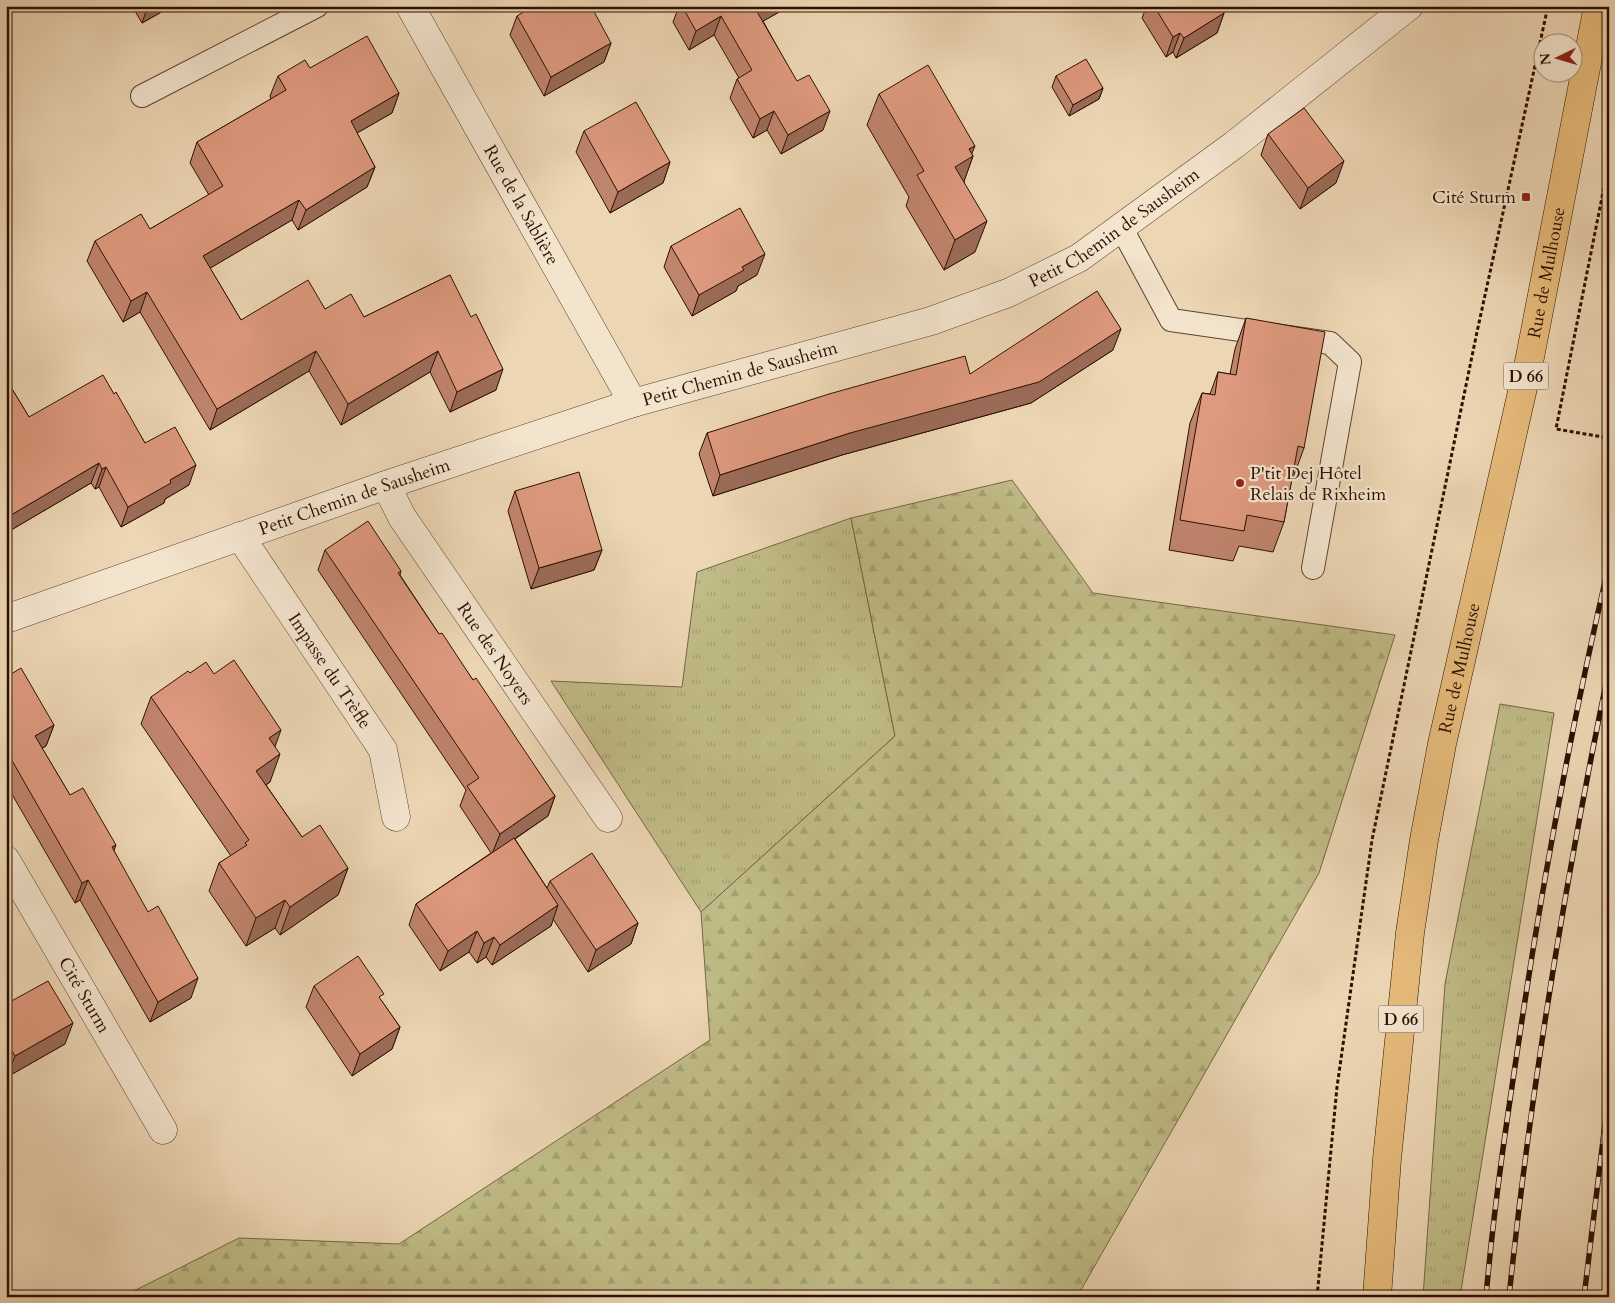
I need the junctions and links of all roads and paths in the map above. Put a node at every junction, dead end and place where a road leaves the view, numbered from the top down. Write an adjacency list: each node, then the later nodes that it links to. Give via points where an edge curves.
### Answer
1 (317, 6): 6 (lane)
2 (410, 6): 9 (street, Rue de la Sablière)
3 (1409, 6): 8 (street, Petit Chemin de Sausheim, via 1234,145)
4 (1548, 6): 19 (path, via 1372,840 1337,1087)
5 (1598, 6): 20 (main road, Rue de Mulhouse / D 66, via 1530,357 1442,744 1424,840 1410,933)
6 (142, 96)
7 (1609, 162): 10 (path, via 1556,429)
8 (1121, 227): 9 (street, Petit Chemin de Sausheim, via 1079,258 999,296 931,321); 13 (lane, via 1171,320 1330,343 1350,362)
9 (633, 403): 11 (street, Petit Chemin de Sausheim)
10 (1609, 438)
11 (386, 486): 12 (street, Petit Chemin de Sausheim); 16 (street, Rue des Noyers, via 407,525)
12 (240, 536): 14 (street, Petit Chemin de Sausheim); 15 (street, Impasse du Trèfle, via 383,750)
13 (1313, 568)
14 (6, 619)
15 (396, 817)
16 (608, 818)
17 (6, 860): 18 (street, Cité Sturm)
18 (162, 1130)
19 (1317, 1297)
20 (1376, 1297)

